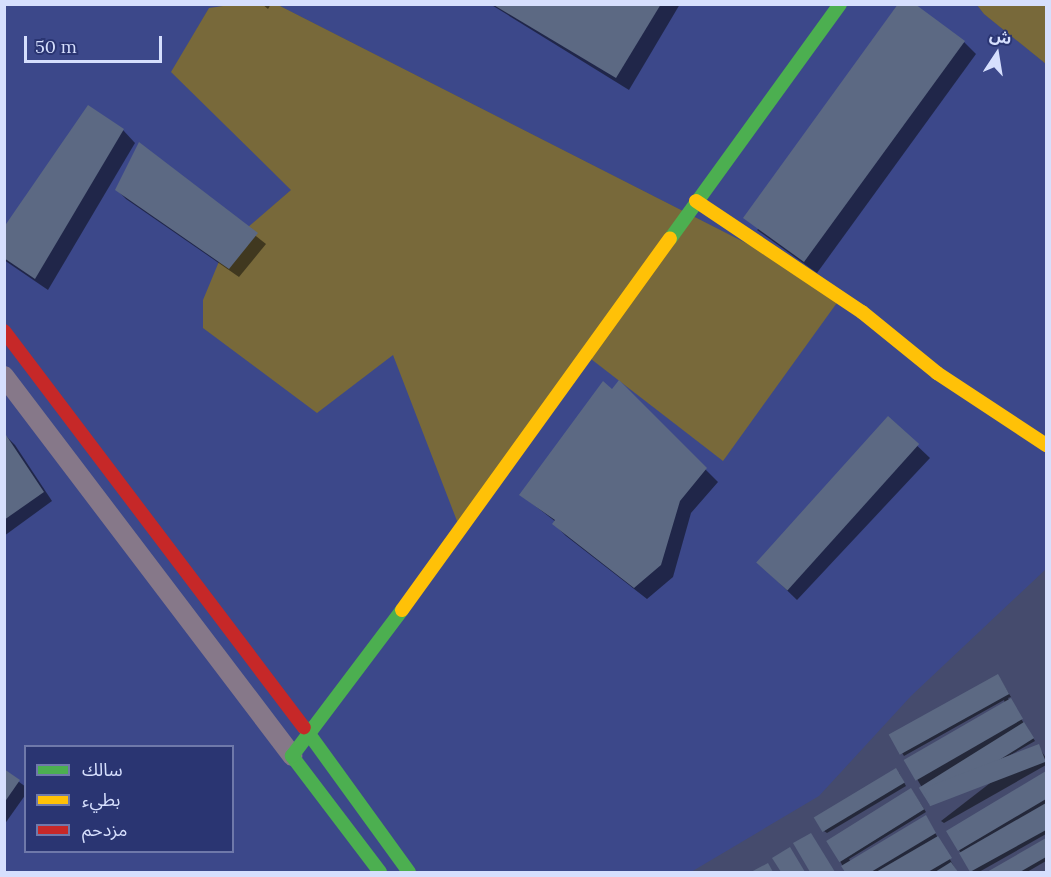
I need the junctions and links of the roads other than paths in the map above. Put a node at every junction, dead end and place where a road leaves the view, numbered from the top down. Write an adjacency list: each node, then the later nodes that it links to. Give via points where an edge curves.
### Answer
1 (840, 4): 2 (street)
2 (696, 201): 5 (street, via 862,312 937,373); 8 (street)
3 (4, 331): 6 (street)
4 (4, 376): 7 (street)
5 (1047, 445)
6 (108, 468): 7 (street); 8 (street)
7 (87, 483): 9 (street)
8 (310, 735): 9 (street); 11 (street)
9 (292, 756): 10 (street)
10 (380, 873)
11 (409, 873)

